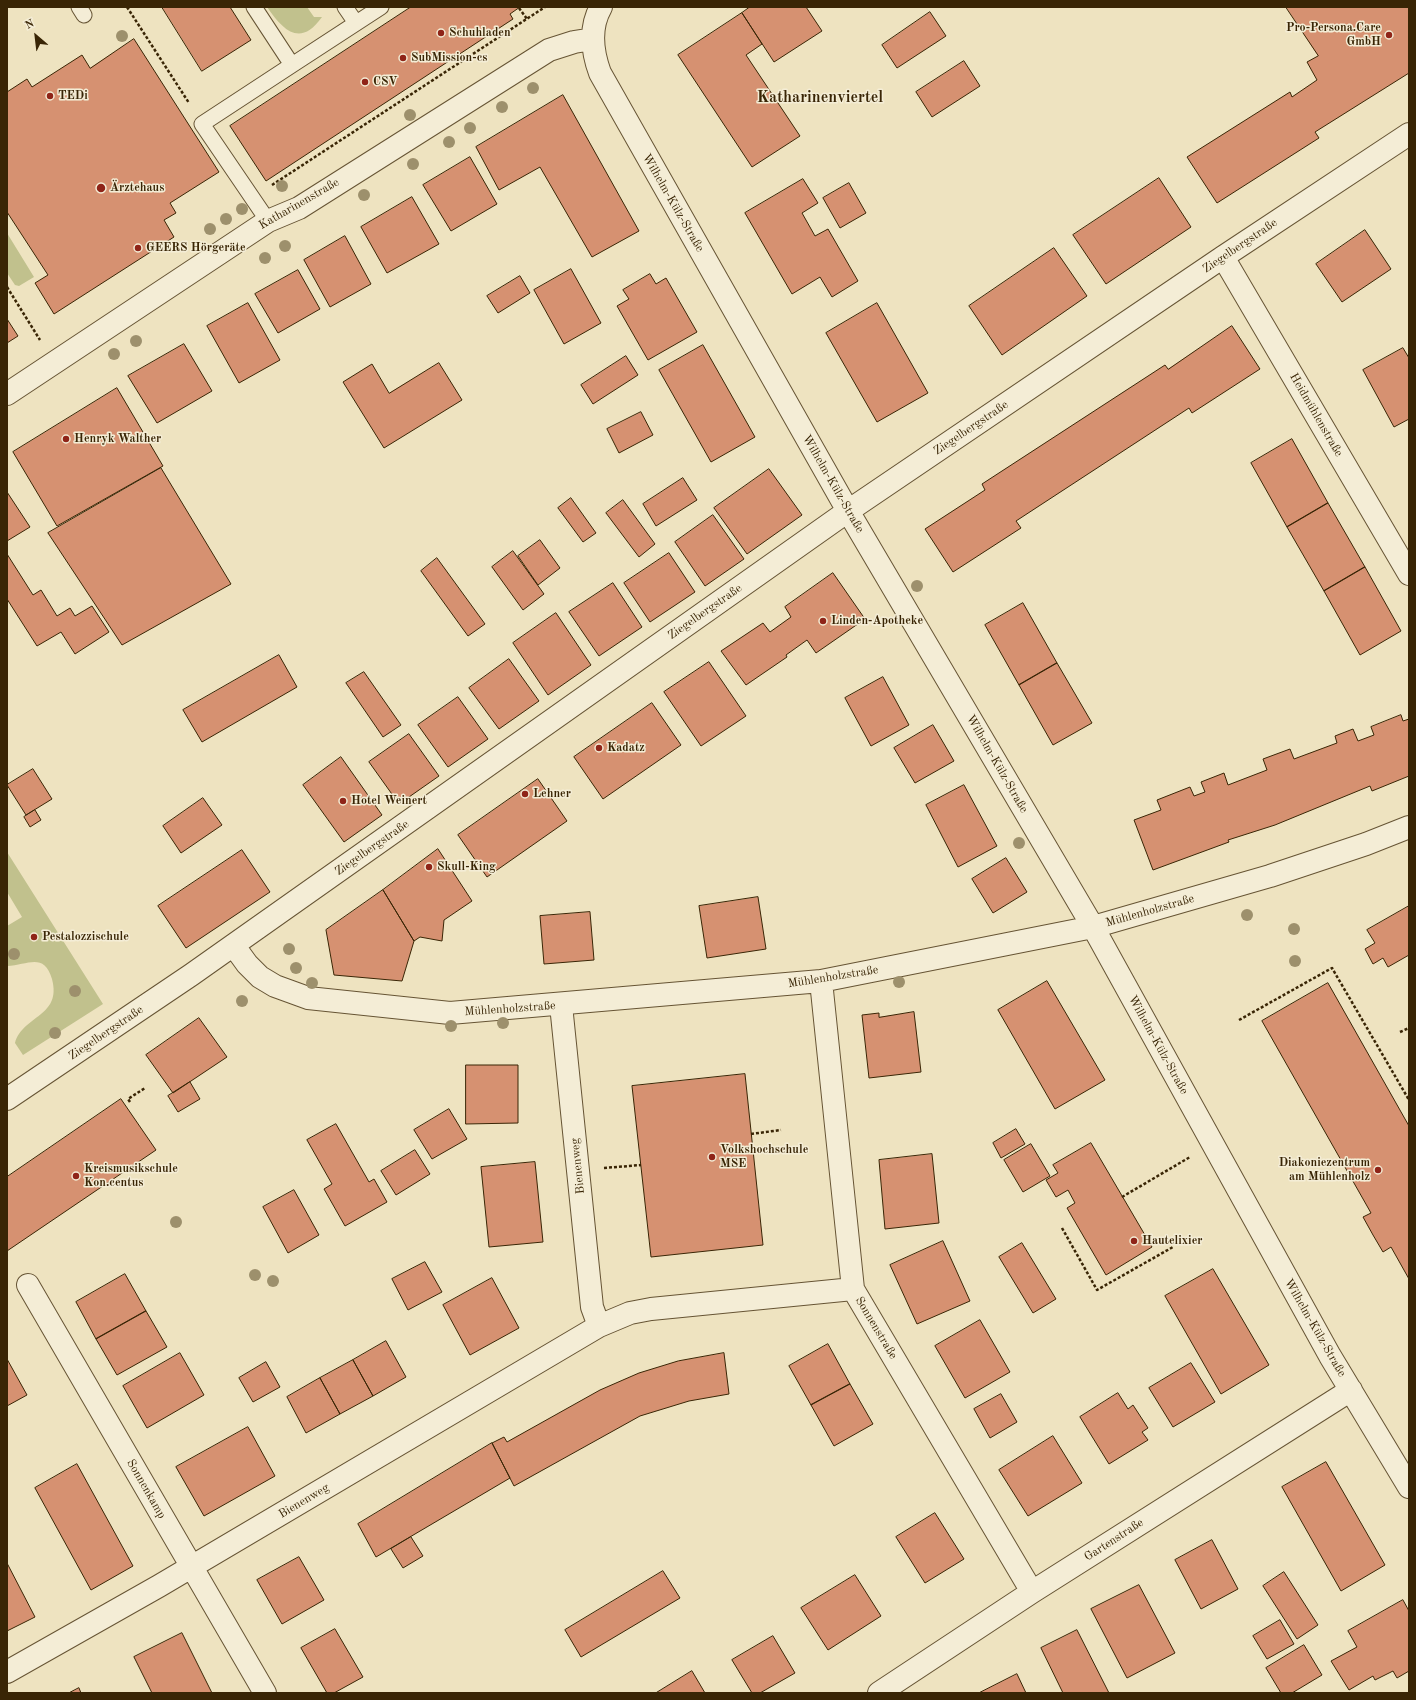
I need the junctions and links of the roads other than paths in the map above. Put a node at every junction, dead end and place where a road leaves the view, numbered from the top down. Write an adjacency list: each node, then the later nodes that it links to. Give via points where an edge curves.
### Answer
1 (254, 7): 7 (lane)
2 (345, 7): 5 (lane)
3 (380, 7): 5 (lane)
4 (601, 7): 6 (street, via 594,25)
5 (356, 23): 7 (lane)
6 (593, 39): 9 (street, Katharinenstraße, via 549,50 299,208); 12 (street, Wilhelm-Külz-Straße, via 595,59 600,73)
7 (292, 65): 9 (lane, via 202,124)
8 (1409, 134): 10 (street, Ziegelbergstraße)
9 (268, 221): 11 (street, Katharinenstraße)
10 (1223, 257): 12 (street, Ziegelbergstraße); 13 (street, Heidmühlenstraße)
11 (7, 394)
12 (848, 511): 15 (street, Wilhelm-Külz-Straße); 16 (street, Ziegelbergstraße)
13 (1409, 574)
14 (1409, 827): 15 (street, Mühlenholzstraße, via 1270,876)
15 (1093, 927): 17 (street, Mühlenholzstraße); 23 (street, Wilhelm-Külz-Straße)
16 (234, 946): 18 (street, Mühlenholzstraße, via 260,977 275,986 308,998 450,1013); 19 (street, Ziegelbergstraße)
17 (821, 981): 18 (street, Mühlenholzstraße); 21 (street, Sonnenstraße)
18 (561, 1005): 22 (street, Bienenweg, via 592,1307)
19 (7, 1099)
20 (28, 1285): 25 (street, Sonnenkamp)
21 (853, 1289): 22 (street, Bienenweg, via 651,1309 630,1313); 26 (street, Sonnenstraße)
22 (599, 1326): 25 (street, Bienenweg)
23 (1351, 1390): 24 (street, Wilhelm-Külz-Straße); 26 (street, Gartenstraße)
24 (1409, 1487)
25 (191, 1567): 27 (street, Bienenweg); 28 (street, Sonnenkamp)
26 (1032, 1592): 29 (street, Gartenstraße)
27 (7, 1672)
28 (265, 1693)
29 (879, 1693)

